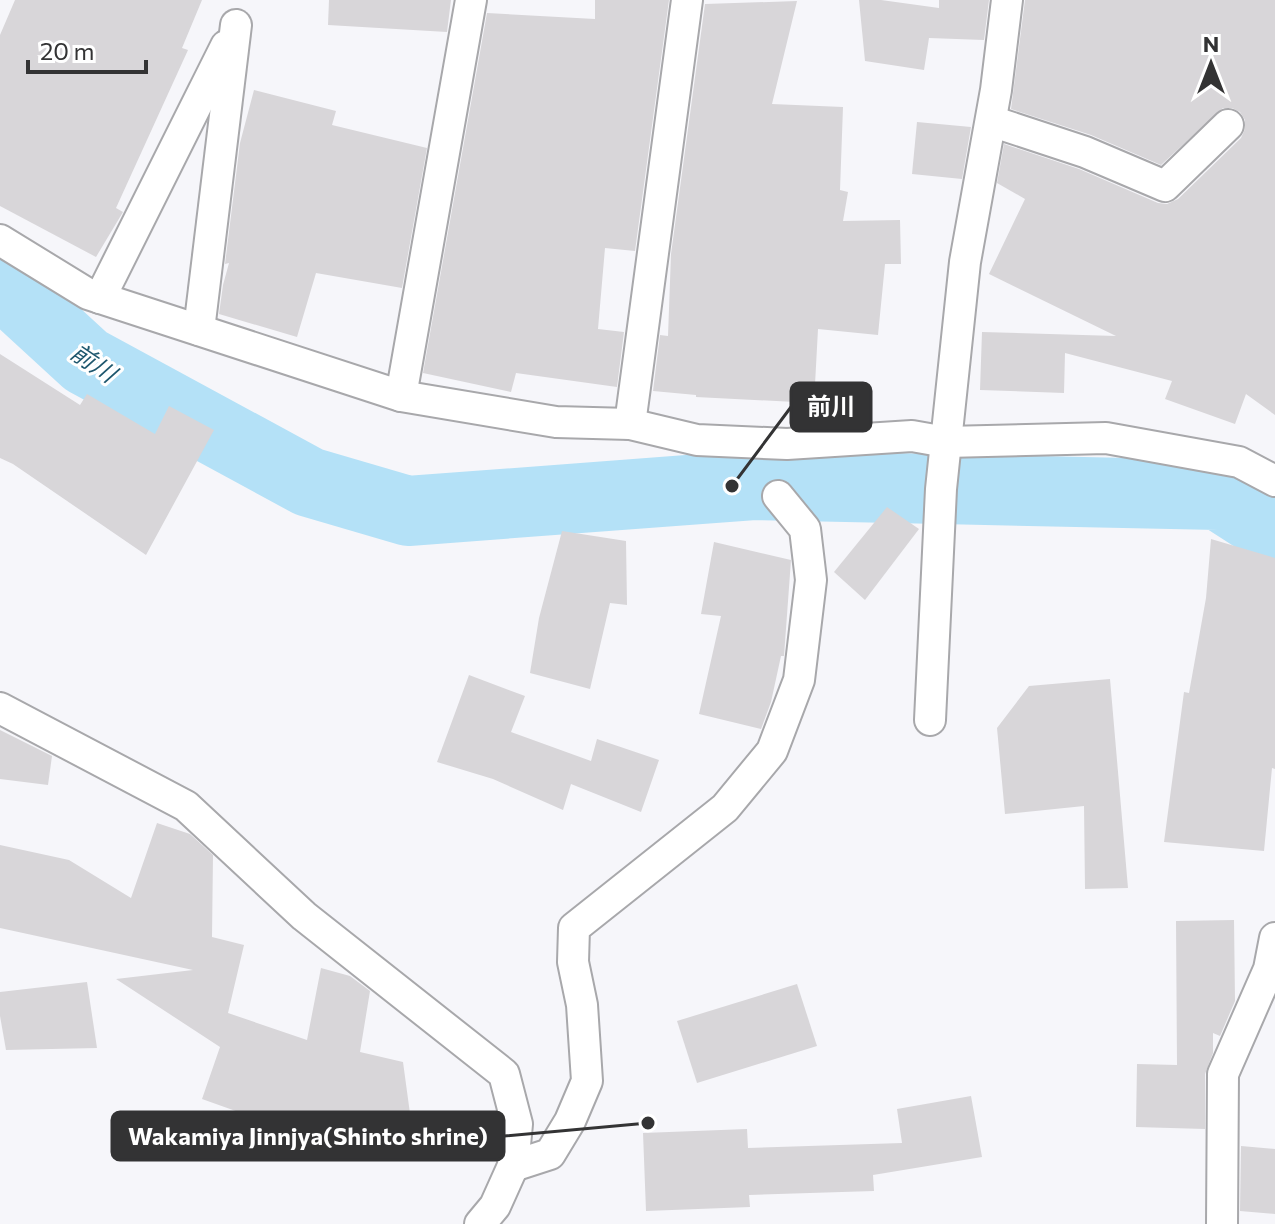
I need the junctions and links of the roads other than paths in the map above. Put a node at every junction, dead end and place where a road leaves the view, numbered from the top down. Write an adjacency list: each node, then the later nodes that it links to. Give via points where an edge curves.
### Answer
1 (471, 0): 9 (street)
2 (687, 0): 10 (street)
3 (1007, 0): 4 (street)
4 (991, 121): 5 (street, via 1165,186); 11 (street, via 965,262)
5 (1228, 125)
6 (0, 240): 7 (street)
7 (100, 298): 8 (street); 8 (street, via 236,25)
8 (199, 330): 9 (street)
9 (401, 396): 10 (street, via 556,422)
10 (630, 424): 11 (street, via 697,440 787,444 912,436)
11 (946, 442): 12 (street, via 1106,438 1239,462); 15 (street)
12 (1275, 481)
13 (778, 496): 17 (street, via 805,529 811,580 799,680 772,751 725,808 574,928 587,1081 550,1154)
14 (0, 708): 17 (street, via 186,806 304,916 504,1074 517,1124)
15 (930, 720)
16 (1275, 938): 19 (street, via 1269,969 1223,1074)
17 (513, 1166): 18 (street, via 495,1206)
18 (480, 1224)
19 (1222, 1224)

